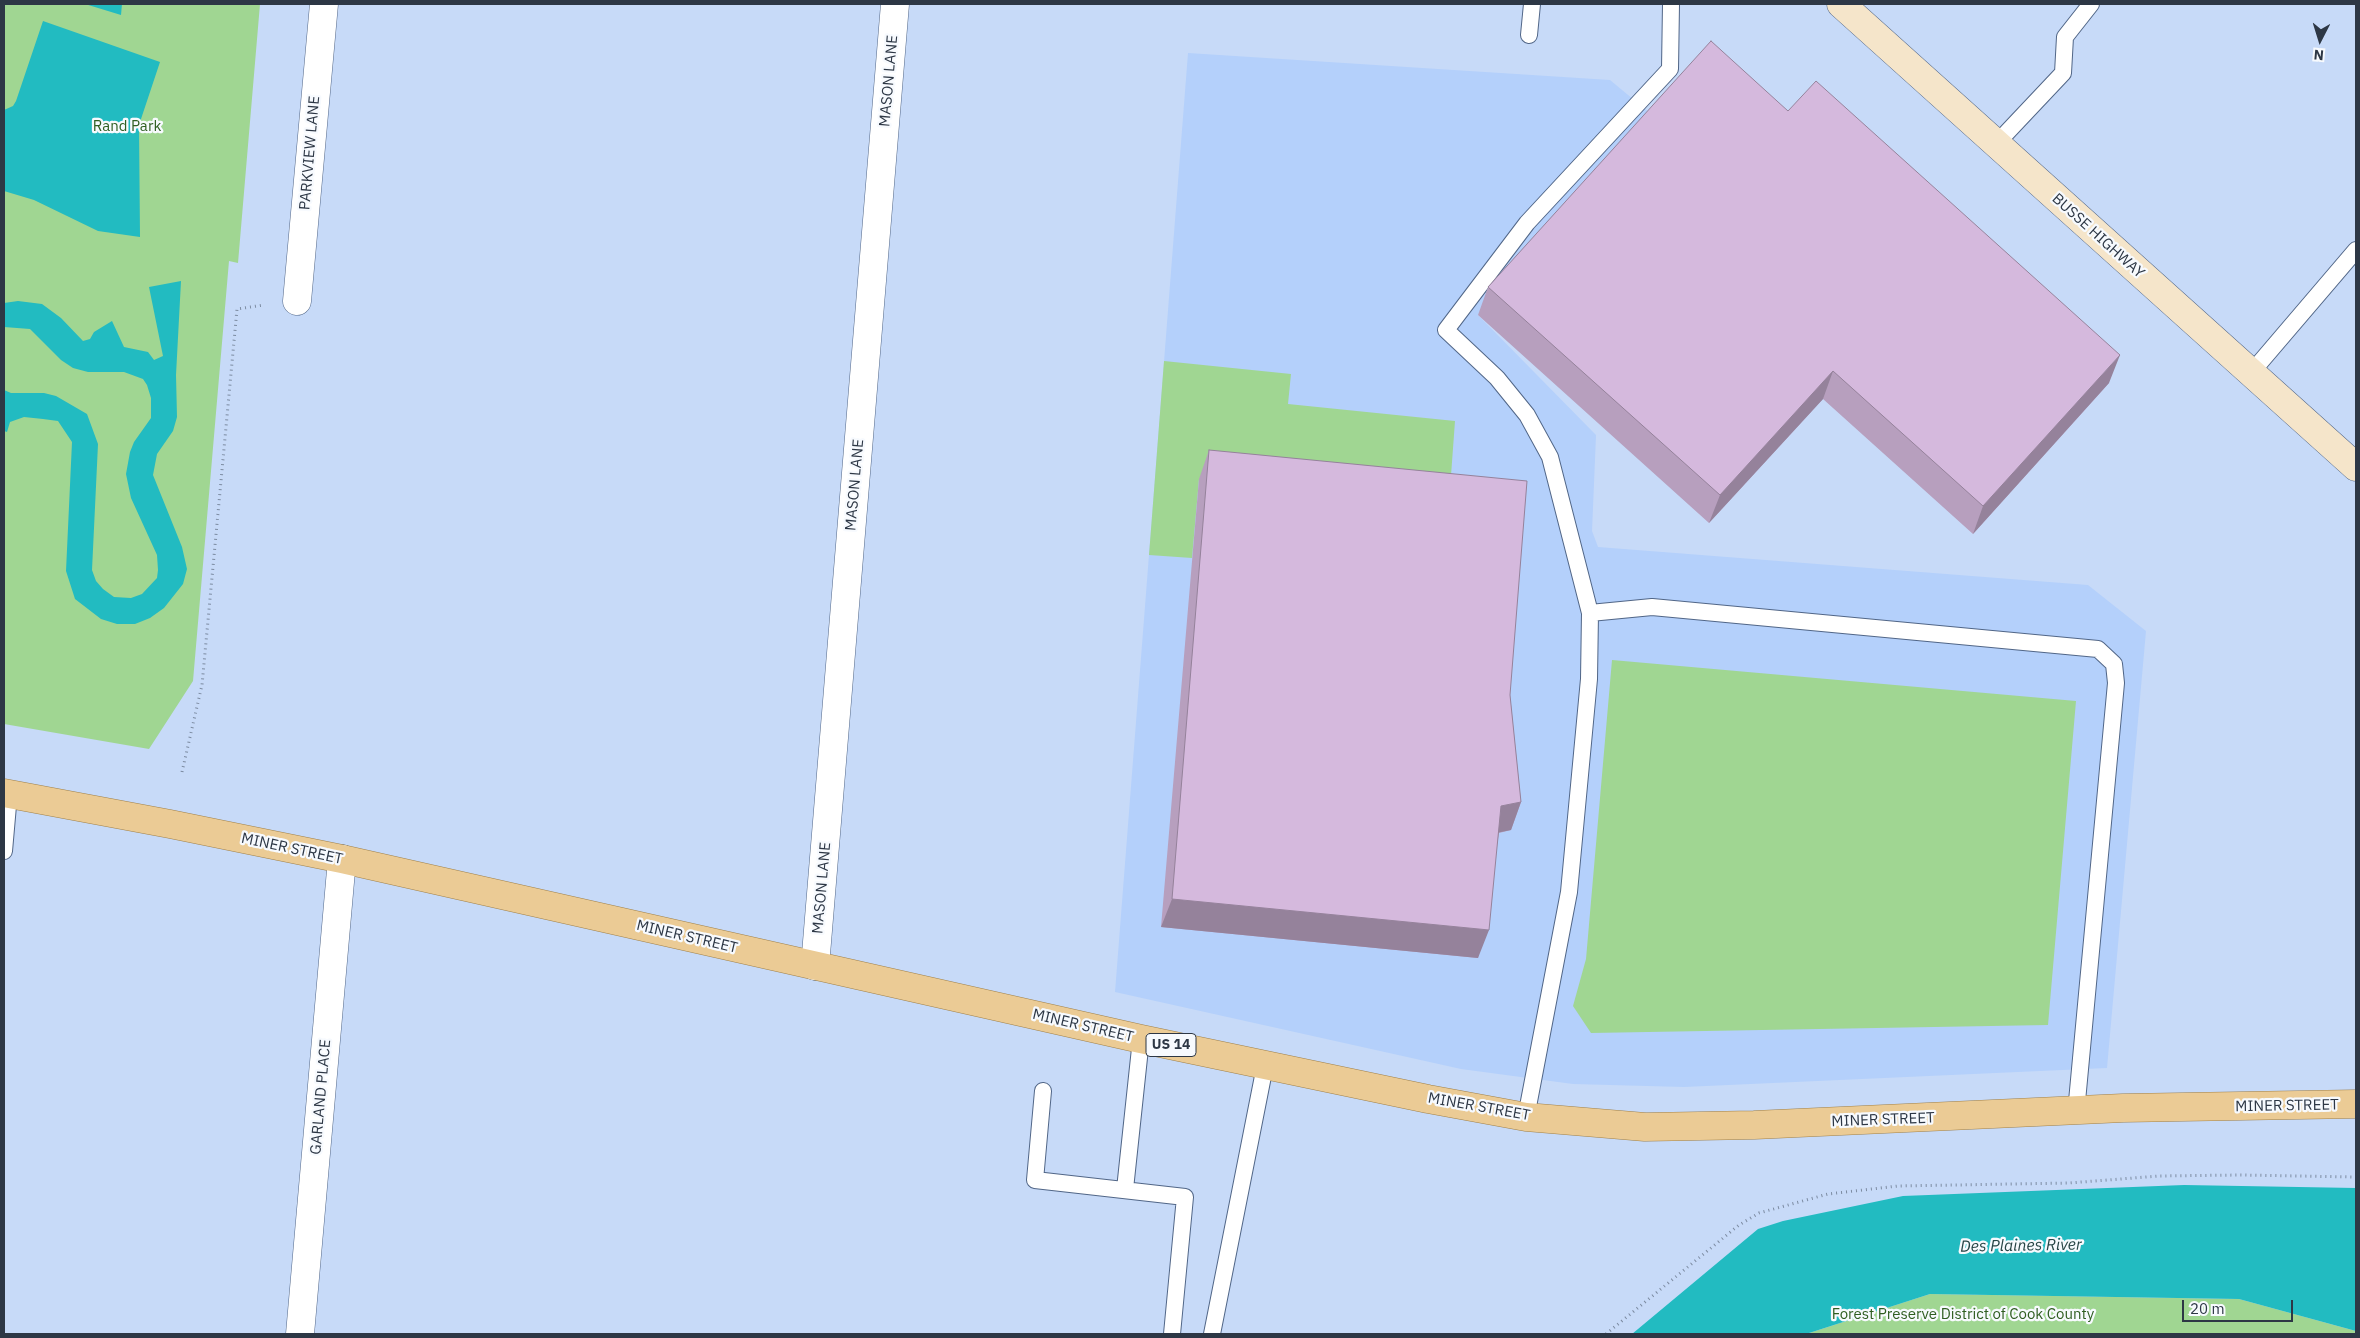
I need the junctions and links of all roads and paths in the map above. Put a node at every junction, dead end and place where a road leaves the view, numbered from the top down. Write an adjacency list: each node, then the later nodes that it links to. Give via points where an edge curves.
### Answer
1 (324, 4): 10 (street, PARKVIEW LANE)
2 (895, 4): 18 (street, MASON LANE)
3 (1532, 4): 7 (lane)
4 (1671, 4): 13 (lane, via 1670,69 1527,223 1446,330 1497,378 1521,407 1550,457)
5 (1840, 4): 8 (main road, BUSSE HIGHWAY)
6 (2091, 4): 8 (lane, via 2064,37 2063,73)
7 (1529, 35)
8 (1996, 144): 11 (main road, BUSSE HIGHWAY)
9 (2356, 250): 11 (lane)
10 (297, 301): 14 (path, via 237,309 202,684)
11 (2251, 373): 12 (main road, BUSSE HIGHWAY)
12 (2356, 467)
13 (1590, 613): 23 (lane, via 1652,607 2088,648 2098,649 2114,664 2116,683); 24 (lane, via 1589,679 1570,892)
14 (182, 772)
15 (6, 794): 16 (lane); 17 (main road, MINER STREET / US 14)
16 (4, 851)
17 (342, 859): 18 (main road, MINER STREET / US 14); 27 (street, GARLAND PLACE)
18 (815, 966): 19 (main road, MINER STREET / US 14)
19 (1140, 1039): 20 (main road, MINER STREET / US 14); 26 (lane)
20 (1265, 1066): 24 (main road, MINER STREET / US 14); 29 (lane)
21 (1043, 1091): 26 (lane, via 1035,1180)
22 (2356, 1104): 23 (main road, MINER STREET / US 14, via 2123,1108)
23 (2076, 1112): 24 (main road, MINER STREET / US 14, via 1645,1127)
24 (1526, 1116)
25 (2356, 1177): 30 (path, via 2159,1176 2069,1183 1898,1186 1828,1194 1759,1213 1739,1225)
26 (1125, 1189): 28 (lane, via 1185,1197)
27 (300, 1334)
28 (1172, 1334)
29 (1212, 1334)
30 (1606, 1334)

